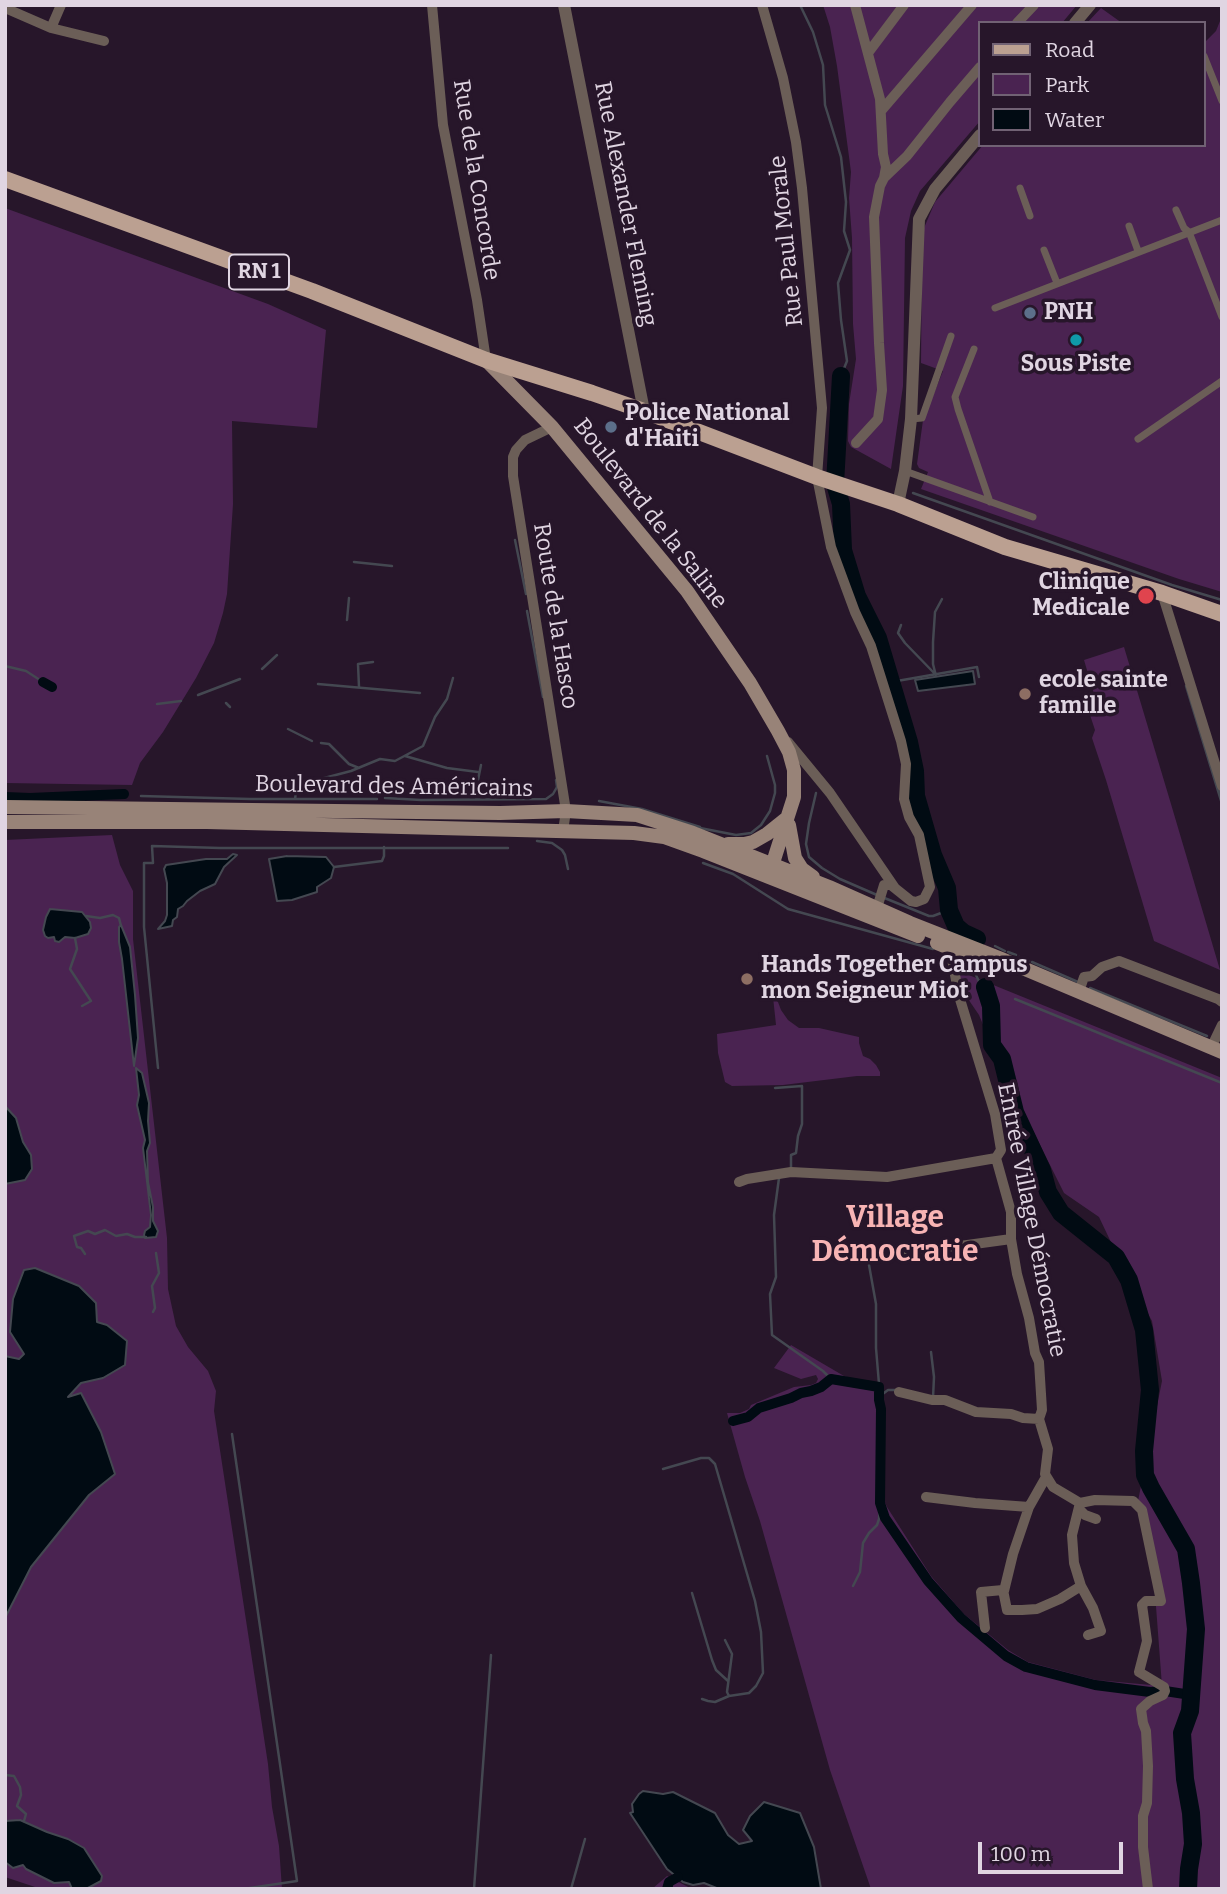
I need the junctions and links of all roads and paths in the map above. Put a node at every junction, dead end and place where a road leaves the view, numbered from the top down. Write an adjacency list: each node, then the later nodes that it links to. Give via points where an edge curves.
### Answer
1 (61, 5): 13 (street)
2 (432, 5): 36 (street, Rue de la Concorde, via 443,125)
3 (564, 5): 38 (street, Rue Alexander Fleming)
4 (762, 5): 44 (street, Rue Paul Morale, via 796,142)
5 (855, 5): 15 (street)
6 (904, 5): 15 (street)
7 (972, 5): 19 (street)
8 (1034, 5): 11 (street)
9 (1090, 5): 12 (street)
10 (5, 8): 13 (street)
11 (1019, 21)
12 (1077, 21)
13 (51, 28): 14 (street)
14 (104, 41)
15 (868, 53): 19 (street)
16 (1206, 61): 18 (street)
17 (978, 69): 21 (street)
18 (1222, 101)
19 (881, 111): 21 (street)
20 (978, 137): 39 (street, via 935,189 919,219)
21 (884, 178): 42 (street, via 874,217 882,390 878,419)
22 (5, 180): 36 (main road, RN 1, via 312,291)
23 (1020, 188): 25 (street)
24 (1176, 210): 28 (street)
25 (1030, 216)
26 (1222, 220): 28 (street)
27 (1129, 226): 30 (street)
28 (1189, 232): 30 (street); 33 (street)
29 (1044, 250): 31 (street)
30 (1138, 251): 31 (street)
31 (1058, 283): 32 (street)
32 (995, 309)
33 (1222, 317)
34 (951, 336): 39 (street, via 922,418)
35 (974, 349): 45 (street, via 955,397)
36 (486, 360): 38 (main road, RN 1); 40 (main road, Boulevard de la Saline)
37 (1222, 381): 41 (street)
38 (644, 411): 44 (main road, RN 1)
39 (911, 419): 43 (street)
40 (552, 427): 50 (main road, Boulevard de la Saline, via 687,592); 53 (street, Route de la Hasco, via 525,440 516,450 513,476)
41 (1138, 439)
42 (856, 443)
43 (905, 471): 45 (street); 46 (street)
44 (831, 482): 46 (main road, RN 1); 60 (street, Rue Paul Morale, via 831,547 871,646 901,741 906,764 904,799 919,835 930,887 924,899 916,902)
45 (990, 502): 47 (street)
46 (898, 505): 48 (main road, RN 1, via 1005,547)
47 (1033, 517)
48 (1162, 593): 49 (main road, RN 1); 51 (street)
49 (1222, 614)
50 (778, 731): 54 (main road, Boulevard de la Saline, via 794,770); 60 (street, via 830,793)
51 (1222, 786)
52 (5, 807): 53 (main road, Boulevard des Américains)
53 (566, 811): 56 (street, Route de la Hasco); 57 (main road, Boulevard des Américains, via 637,815)
54 (788, 817): 57 (main road, via 753,842); 58 (main road, Boulevard de la Saline); 59 (main road, via 795,858 802,869)
55 (5, 822): 56 (main road, Boulevard des Américains)
56 (563, 831): 58 (main road, Boulevard des Américains, via 664,837)
57 (716, 843): 58 (main road, Boulevard des Américains)
58 (771, 871): 59 (main road); 62 (main road)
59 (829, 887): 61 (main road)
60 (898, 891): 61 (street, via 884,885)
61 (877, 908): 62 (main road)
62 (953, 947): 63 (main road); 68 (street, Entrée Village Démocratie, via 959,996 995,1114 1001,1150)
63 (996, 962): 64 (main road); 67 (main road)
64 (1079, 992): 65 (street, via 1084,977 1119,961); 67 (main road)
65 (1222, 1002)
66 (1222, 1025): 67 (street)
67 (1218, 1052)
68 (996, 1158): 69 (street, via 887,1177 791,1172); 70 (street, Entrée Village Démocratie, via 1011,1212)
69 (739, 1182)
70 (1011, 1239): 71 (street); 73 (street, Entrée Village Démocratie, via 1039,1362)
71 (863, 1252)
72 (899, 1392): 73 (street, via 945,1400 976,1412)
73 (1039, 1419): 74 (street, Entrée Village Démocratie, via 1048,1449)
74 (1046, 1477): 76 (street); 77 (street)
75 (926, 1496): 77 (street)
76 (1080, 1506): 78 (street, via 1085,1515); 79 (street, via 1072,1544); 83 (street, via 1095,1500 1133,1501 1142,1510 1161,1601 1142,1605 1147,1641 1139,1672 1165,1691 1141,1709 1148,1766 1143,1847)
77 (1029, 1507): 80 (street)
78 (1096, 1519)
79 (1081, 1586): 80 (street, via 1060,1600 1022,1610 1007,1610); 82 (street, via 1101,1631)
80 (1003, 1590): 81 (street, via 981,1592)
81 (985, 1628)
82 (1088, 1634)
83 (1148, 1889)

